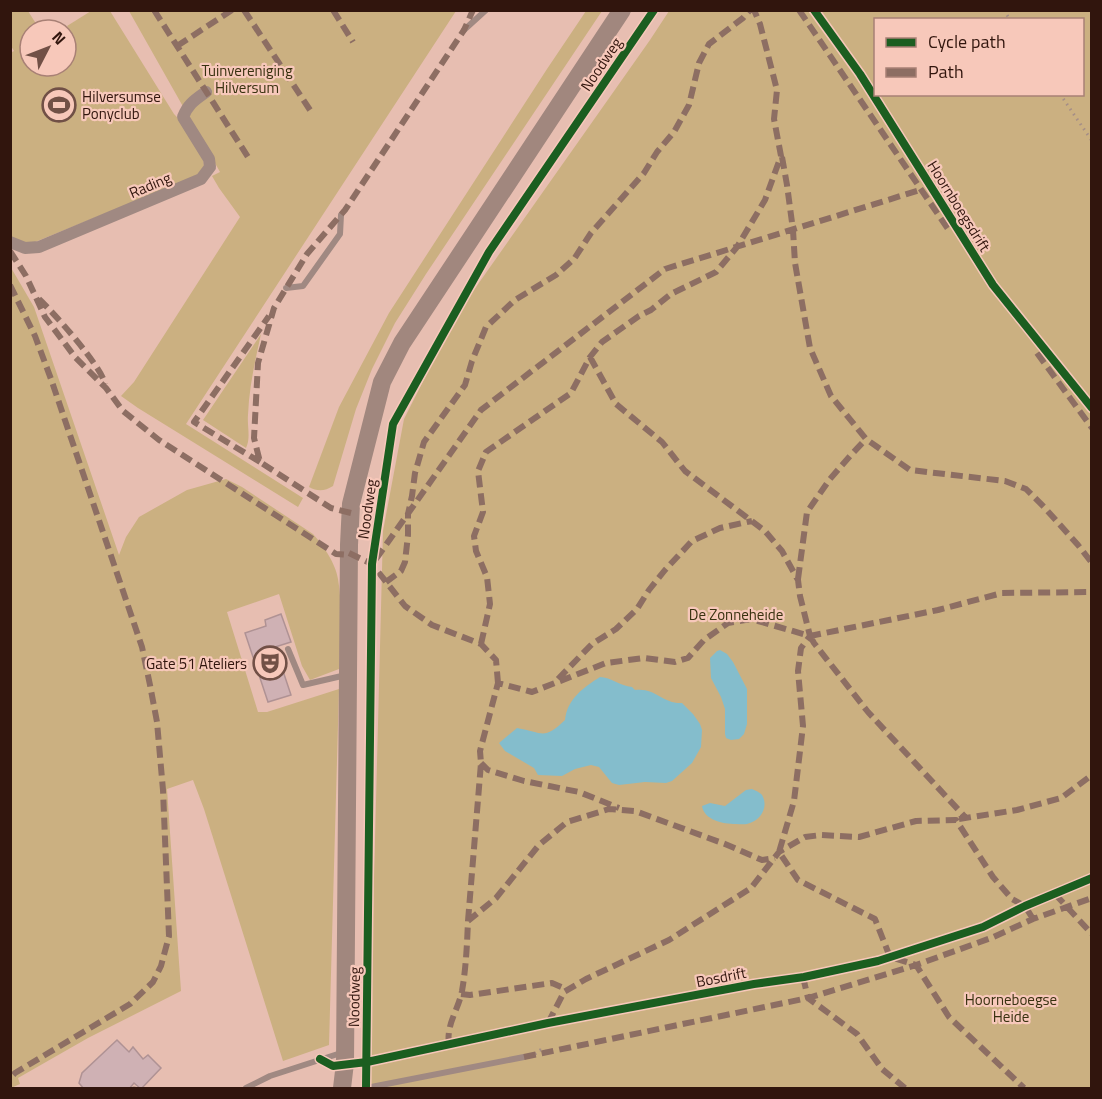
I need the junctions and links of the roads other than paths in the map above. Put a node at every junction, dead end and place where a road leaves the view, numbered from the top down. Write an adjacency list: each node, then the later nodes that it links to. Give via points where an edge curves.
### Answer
1 (486, 10): 3 (lane)
2 (622, 10): 9 (main road, Noodweg, via 402,343 382,382 351,504)
3 (464, 30)
4 (206, 92): 6 (street, Rading, via 195,99 183,117 209,159 210,167 201,179 39,247 25,248)
5 (341, 215): 7 (lane, via 340,234 303,286)
6 (10, 242)
7 (286, 288)
8 (288, 650): 9 (lane, via 303,685)
9 (347, 675): 10 (main road, Noodweg)
10 (345, 1052): 12 (lane, via 270,1076); 13 (main road, Noodweg)
11 (524, 1057): 14 (lane)
12 (246, 1089)
13 (342, 1089)
14 (366, 1089)

